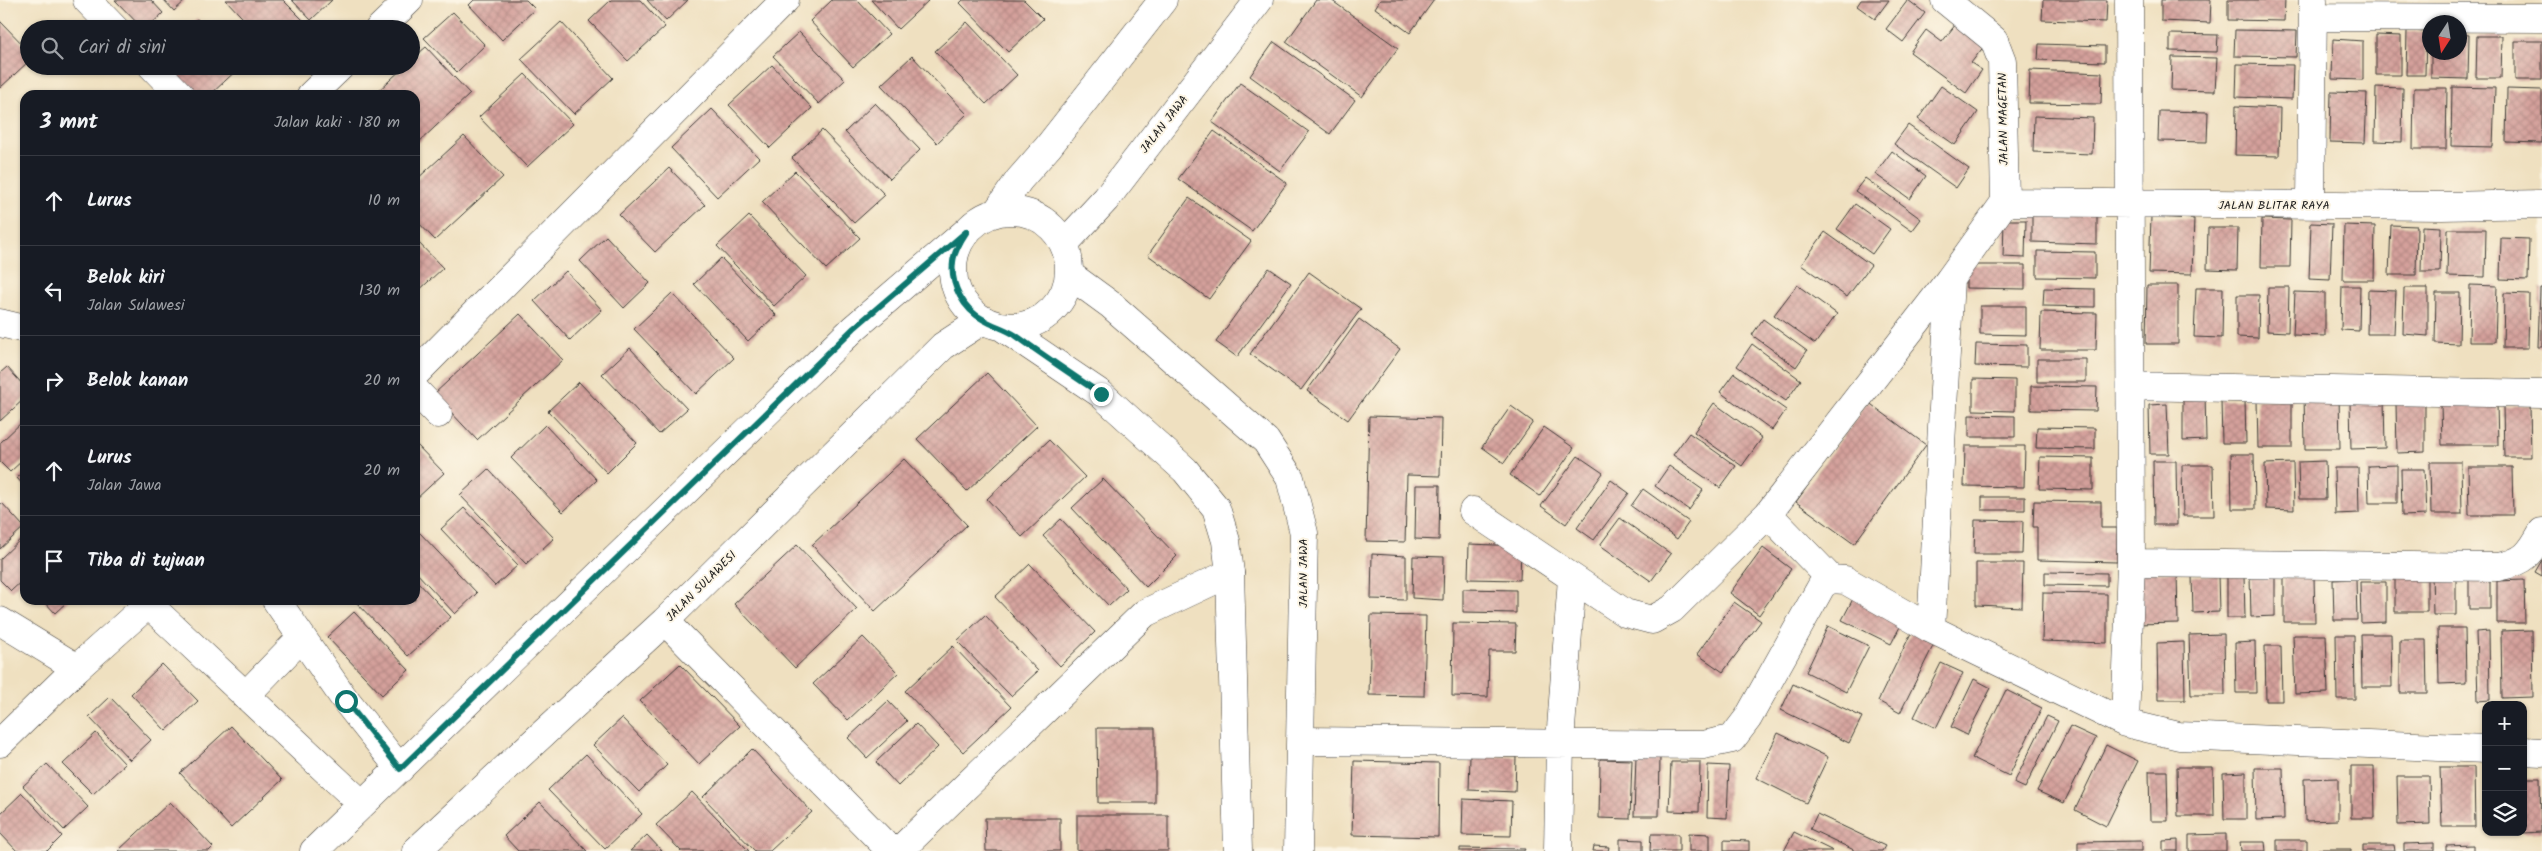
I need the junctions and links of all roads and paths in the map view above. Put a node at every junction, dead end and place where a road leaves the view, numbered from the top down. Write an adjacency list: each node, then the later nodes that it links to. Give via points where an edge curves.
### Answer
1 (87, 0): 10 (street)
2 (409, 0): 11 (street)
3 (785, 0): 28 (street)
4 (1163, 0): 20 (street)
5 (1259, 0): 22 (street, JALAN JAWA, via 1106,199)
6 (1945, 0): 16 (street, JALAN MAGETAN, via 1994,40 2002,60)
7 (2129, 0): 17 (street)
8 (2313, 9): 9 (street); 19 (street)
9 (2542, 18)
10 (106, 20)
11 (388, 20)
12 (161, 75): 14 (street)
13 (332, 75): 15 (street)
14 (175, 90)
15 (316, 90)
16 (2005, 202): 17 (street, JALAN BLITAR RAYA); 24 (street)
17 (2132, 204): 19 (street, JALAN BLITAR RAYA); 29 (street)
18 (2542, 204): 19 (street, JALAN BLITAR RAYA)
19 (2311, 205)
20 (996, 213): 21 (street, via 975,223); 22 (street, via 1023,212 1047,223)
21 (967, 231): 26 (street, via 953,262 954,279 959,296 970,310); 56 (street, via 854,328)
22 (1064, 244): 23 (street)
23 (1070, 275): 26 (street, via 1064,294 1054,309 1039,321 1021,327); 50 (street, JALAN JAWA, via 1111,305 1266,441 1290,478 1304,533)
24 (1950, 279): 34 (street); 45 (street)
25 (0, 323): 27 (street)
26 (993, 323): 37 (street, via 1101,394 1184,470 1216,508 1226,541); 43 (street, JALAN SULAWESI, via 943,346)
27 (20, 328)
28 (420, 369)
29 (2131, 386): 30 (street); 36 (street)
30 (2542, 394)
31 (420, 395): 32 (street)
32 (438, 414)
33 (1473, 511): 38 (street)
34 (1768, 514): 38 (street, via 1672,609 1652,620 1625,613); 39 (street)
35 (2542, 532): 36 (street, via 2523,560 2498,567)
36 (2131, 563): 49 (street)
37 (1230, 573): 61 (street, via 1145,613); 62 (street)
38 (1572, 578): 51 (street)
39 (1832, 579): 45 (street, via 1845,580); 51 (street, via 1822,585 1748,718 1732,739 1703,745)
40 (147, 605): 47 (street)
41 (153, 605): 48 (street)
42 (279, 605): 46 (street)
43 (665, 621): 59 (street, JALAN SULAWESI); 60 (street)
44 (0, 622): 47 (street)
45 (1931, 629): 49 (street)
46 (301, 638): 48 (street); 56 (street)
47 (77, 668): 52 (street)
48 (245, 696): 57 (street)
49 (2125, 723): 53 (street, via 2179,736)
50 (1301, 741): 51 (street); 63 (street, JALAN JAWA)
51 (1560, 742): 64 (street)
52 (0, 743)
53 (2482, 749)
54 (2527, 751): 55 (street)
55 (2542, 752)
56 (400, 769): 57 (street)
57 (362, 804): 58 (street)
58 (314, 851)
59 (416, 851)
60 (891, 851)
61 (899, 851)
62 (1238, 851)
63 (1298, 851)
64 (1558, 851)

